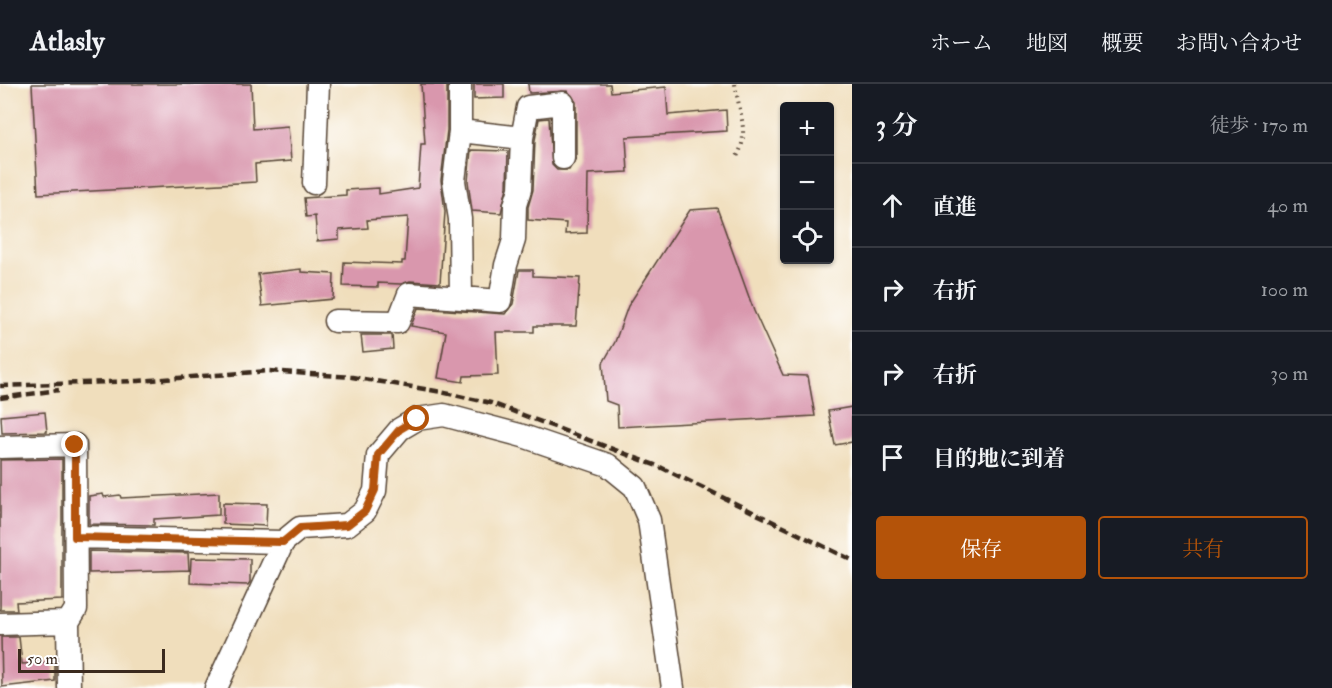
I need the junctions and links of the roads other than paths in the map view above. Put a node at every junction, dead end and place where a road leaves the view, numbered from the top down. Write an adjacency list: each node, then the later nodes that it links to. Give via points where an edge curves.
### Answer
1 (318, 84): 6 (street)
2 (460, 84): 3 (street)
3 (460, 131): 4 (street); 7 (street, via 454,181 460,219)
4 (522, 138): 5 (street, via 528,107 563,103); 7 (street, via 514,240 500,301)
5 (563, 158)
6 (314, 183)
7 (461, 297): 8 (street, via 409,294 398,322)
8 (335, 321)
9 (0, 447): 10 (street, via 75,445)
10 (75, 537): 11 (street); 12 (street, via 76,609)
11 (283, 542): 15 (street); 16 (street, via 300,528 347,525 365,511 375,490 378,455 400,429 417,419 444,415 608,465 635,487 649,520)
12 (68, 622): 13 (street); 14 (street)
13 (0, 624)
14 (69, 688)
15 (216, 688)
16 (673, 688)

